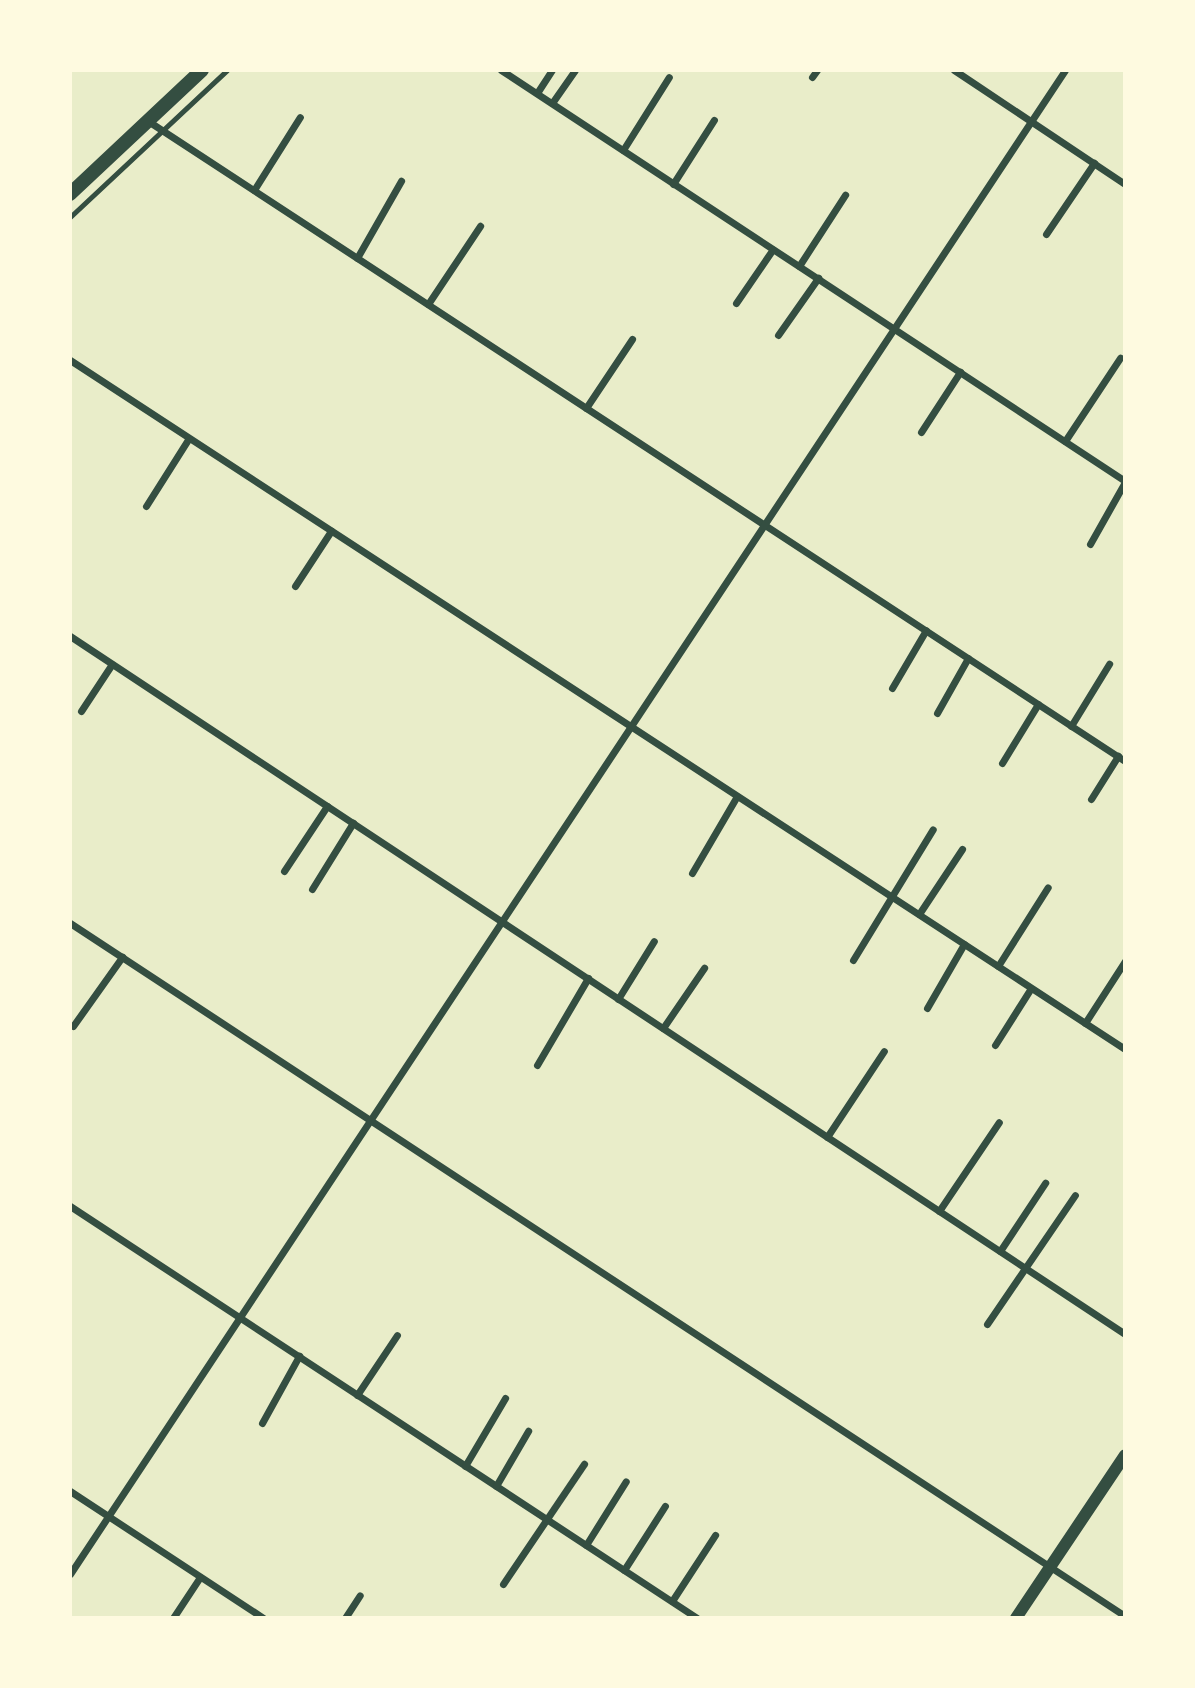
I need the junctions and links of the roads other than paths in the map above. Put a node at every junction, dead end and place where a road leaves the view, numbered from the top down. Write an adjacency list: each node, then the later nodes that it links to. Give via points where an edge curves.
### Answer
1 (202, 70): 13 (main road)
2 (227, 70): 15 (lane)
3 (502, 70): 9 (street)
4 (552, 70): 9 (street)
5 (575, 70): 10 (street)
6 (954, 70): 14 (street)
7 (1065, 70): 14 (street)
8 (669, 77): 16 (street)
9 (537, 93): 10 (street)
10 (552, 103): 16 (street)
11 (300, 117): 21 (street)
12 (714, 120): 19 (street)
13 (148, 121): 15 (street); 22 (main road)
14 (1031, 121): 17 (street); 33 (street)
15 (163, 130): 21 (street); 24 (lane)
16 (623, 150): 19 (street)
17 (1094, 163): 20 (street); 26 (street)
18 (401, 181): 28 (street)
19 (673, 184): 27 (street)
20 (1125, 184)
21 (254, 190): 28 (street)
22 (70, 194)
23 (845, 195): 29 (street)
24 (70, 217)
25 (481, 226): 32 (street)
26 (1046, 234)
27 (773, 249): 29 (street); 31 (street)
28 (356, 257): 32 (street)
29 (799, 266): 30 (street)
30 (817, 278): 33 (street); 34 (street)
31 (736, 303)
32 (428, 304): 39 (street)
33 (893, 328): 38 (street); 45 (street)
34 (778, 335)
35 (632, 339): 39 (street)
36 (1120, 358): 42 (street)
37 (70, 360): 41 (street)
38 (960, 372): 40 (street); 42 (street)
39 (586, 408): 45 (street)
40 (921, 432)
41 (189, 438): 44 (street); 46 (street)
42 (1065, 442): 43 (street)
43 (1125, 482): 47 (street)
44 (146, 506)
45 (764, 524): 49 (street); 58 (street)
46 (331, 531): 48 (street); 58 (street)
47 (1090, 544)
48 (295, 586)
49 (926, 631): 51 (street); 54 (street)
50 (70, 636): 52 (street)
51 (968, 658): 55 (street); 57 (street)
52 (112, 664): 56 (street); 64 (street)
53 (1109, 664): 59 (street)
54 (892, 688)
55 (1038, 704): 59 (street); 61 (street)
56 (81, 711)
57 (937, 713)
58 (630, 726): 62 (street); 74 (street)
59 (1071, 726): 60 (street)
60 (1122, 758): 63 (street)
61 (1002, 763)
62 (737, 796): 69 (street); 72 (street)
63 (1091, 799)
64 (327, 806): 65 (street); 68 (street)
65 (353, 823): 71 (street); 74 (street)
66 (933, 829): 72 (street)
67 (962, 849): 73 (street)
68 (284, 871)
69 (692, 873)
70 (1048, 887): 81 (street)
71 (312, 890)
72 (891, 896): 73 (street); 79 (street)
73 (919, 914): 77 (street)
74 (501, 921): 83 (street); 94 (street)
75 (70, 923): 78 (street)
76 (654, 941): 85 (street)
77 (964, 944): 81 (street); 86 (street)
78 (122, 957): 88 (street); 94 (street)
79 (853, 960)
80 (1125, 961): 87 (street)
81 (998, 966): 84 (street)
82 (704, 968): 89 (street)
83 (587, 978): 85 (street); 93 (street)
84 (1031, 988): 87 (street); 90 (street)
85 (618, 999): 89 (street)
86 (927, 1008)
87 (1085, 1023): 91 (street)
88 (73, 1026)
89 (663, 1028): 96 (street)
90 (995, 1045)
91 (1125, 1049)
92 (884, 1051): 96 (street)
93 (537, 1065)
94 (370, 1120): 103 (street); 123 (street)
95 (999, 1122): 100 (street)
96 (827, 1137): 100 (street)
97 (1045, 1183): 101 (street)
98 (1075, 1195): 102 (street)
99 (70, 1206): 103 (street)
100 (939, 1211): 101 (street)
101 (1000, 1251): 102 (street)
102 (1024, 1267): 104 (street); 105 (street)
103 (240, 1317): 107 (street); 119 (street)
104 (987, 1324)
105 (1125, 1334)
106 (397, 1335): 108 (street)
107 (299, 1356): 108 (street); 110 (street)
108 (357, 1395): 114 (street)
109 (505, 1398): 114 (street)
110 (262, 1423)
111 (527, 1432): 116 (street)
112 (1125, 1455): 123 (street)
113 (584, 1464): 120 (street)
114 (465, 1465): 116 (street)
115 (626, 1481): 122 (street)
116 (496, 1486): 120 (street)
117 (70, 1491): 119 (street)
118 (665, 1506): 124 (street)
119 (108, 1516): 125 (street); 126 (street)
120 (548, 1520): 122 (street); 127 (street)
121 (715, 1535): 129 (street)
122 (586, 1545): 124 (street)
123 (1050, 1567): 130 (street); 135 (street)
124 (624, 1570): 129 (street)
125 (70, 1574)
126 (200, 1577): 131 (street); 132 (street)
127 (503, 1584)
128 (360, 1595): 133 (street)
129 (672, 1601): 134 (street)
130 (1125, 1616)
131 (173, 1618)
132 (264, 1618)
133 (345, 1618)
134 (697, 1618)
135 (1016, 1618)

